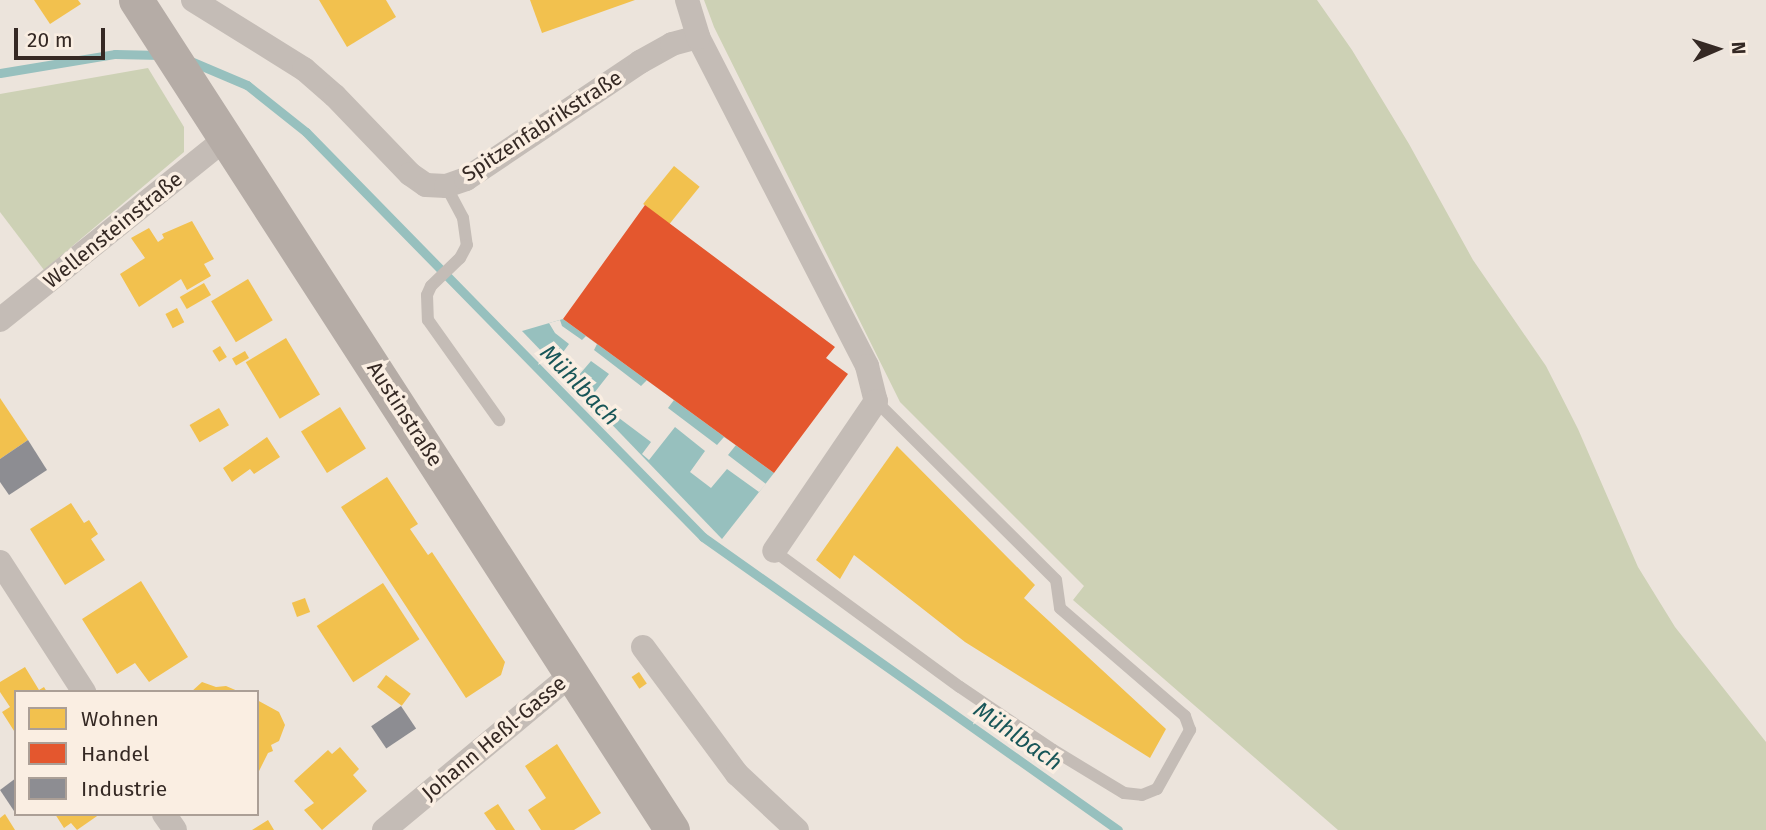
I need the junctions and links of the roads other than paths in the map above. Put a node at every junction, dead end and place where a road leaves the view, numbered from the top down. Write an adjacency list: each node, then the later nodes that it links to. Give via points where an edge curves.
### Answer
1 (193, 0): 6 (street, Spitzenfabrikstraße, via 304,69 410,174 426,185)
2 (687, 0): 4 (street)
3 (144, 13): 5 (main road, Austinstraße)
4 (698, 37): 6 (street, Spitzenfabrikstraße, via 672,44 640,62 466,179); 8 (street, via 867,366)
5 (225, 139): 7 (street, Wellensteinstraße); 13 (main road, Austinstraße)
6 (446, 186): 9 (lane, via 468,236 460,258 431,286 428,320)
7 (0, 320)
8 (876, 401): 10 (street); 10 (lane, via 1056,580 1059,608 1185,716 1190,730 1157,789 1142,795 1124,793 1053,750)
9 (499, 420)
10 (774, 551)
11 (0, 562): 14 (street)
12 (643, 648): 17 (street, via 737,774)
13 (572, 674): 15 (street, Johann Heßl-Gasse); 16 (main road, Austinstraße)
14 (83, 690)
15 (384, 830)
16 (672, 830)
17 (797, 830)

